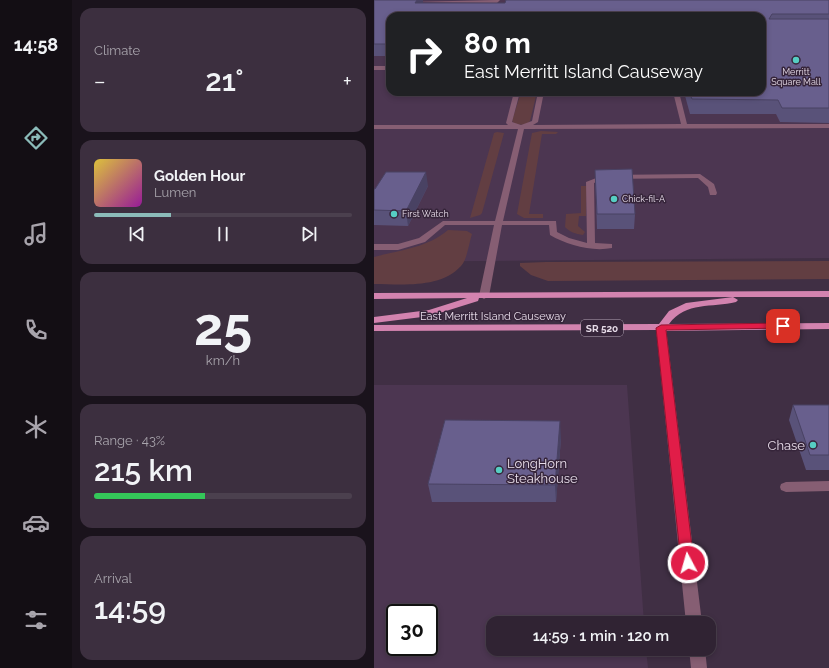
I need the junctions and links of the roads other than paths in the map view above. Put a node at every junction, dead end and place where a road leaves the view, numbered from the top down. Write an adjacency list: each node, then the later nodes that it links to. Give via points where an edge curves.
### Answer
1 (498, 0): 2 (street)
2 (401, 2)
3 (374, 68): 4 (street)
4 (386, 68)
5 (516, 96): 10 (street, via 509,123)
6 (540, 96): 10 (street, via 535,122)
7 (677, 96): 11 (street)
8 (829, 126): 11 (street)
9 (374, 127): 10 (street)
10 (521, 127): 11 (street); 13 (street)
11 (685, 127)
12 (713, 193): 14 (street, via 711,186 700,176 604,177 590,182)
13 (498, 223): 14 (street, via 553,223 553,233 572,243); 16 (street, via 443,223 422,240 398,247); 20 (street)
14 (591, 246): 15 (street)
15 (609, 246)
16 (374, 247)
17 (792, 294): 18 (main road, East Merritt Island Causeway); 20 (main road, East Merritt Island Causeway); 24 (main road, via 689,305 672,313)
18 (829, 294)
19 (374, 296): 20 (main road, East Merritt Island Causeway)
20 (484, 296): 21 (main road, via 430,313)
21 (374, 320)
22 (829, 326): 24 (main road, East Merritt Island Causeway / SR 520)
23 (374, 328): 24 (main road, East Merritt Island Causeway / SR 520)
24 (661, 328): 27 (street)
25 (829, 486): 26 (street)
26 (786, 487)
27 (693, 616)
28 (698, 656): 29 (street)
29 (700, 668)

